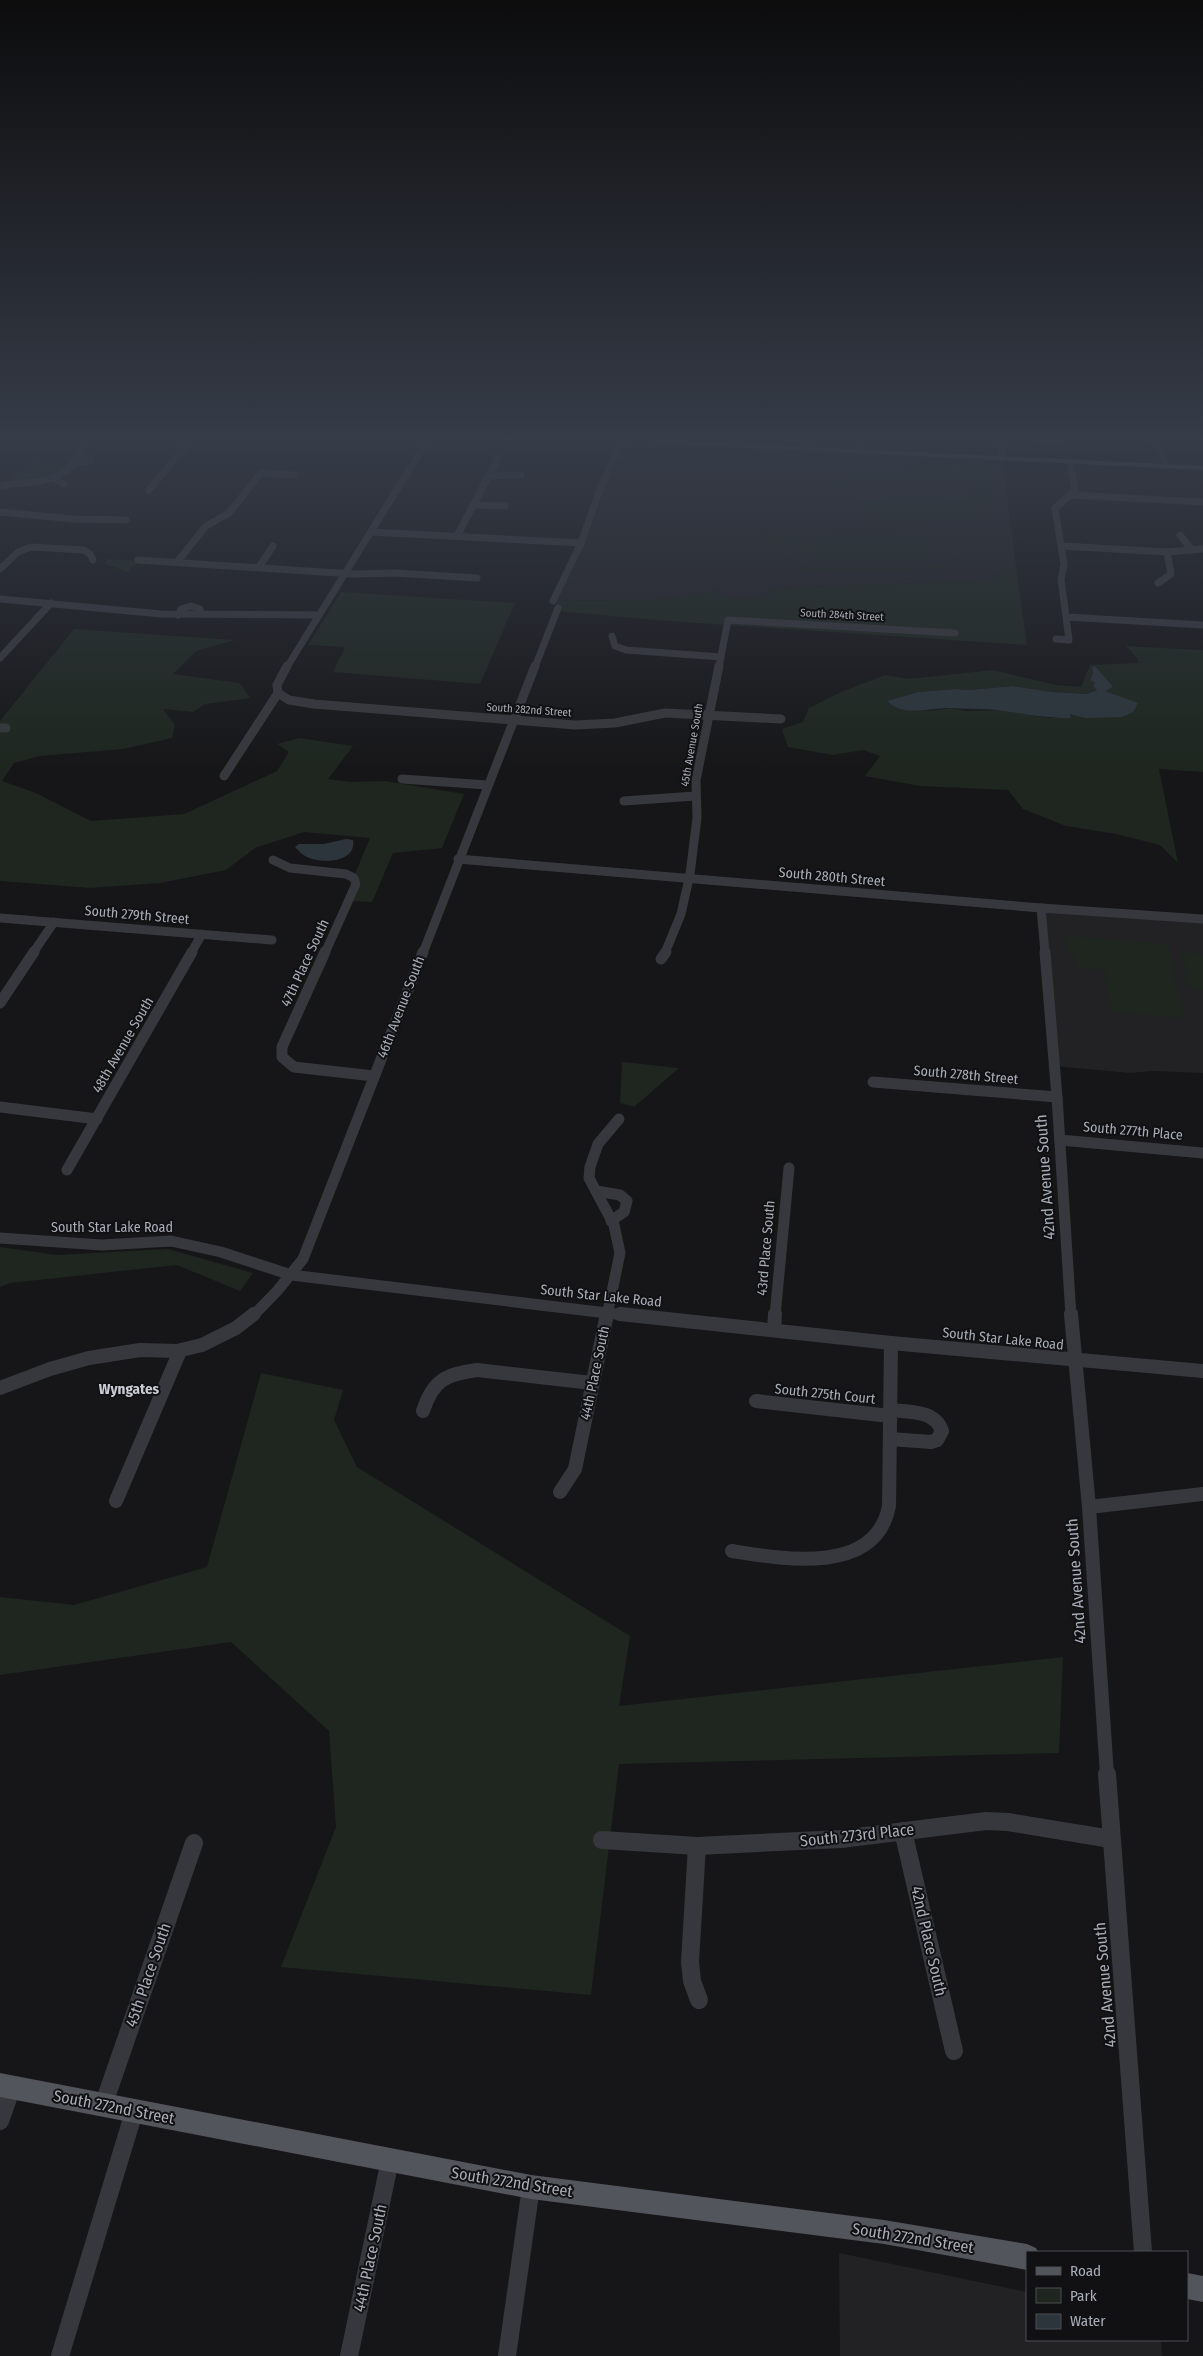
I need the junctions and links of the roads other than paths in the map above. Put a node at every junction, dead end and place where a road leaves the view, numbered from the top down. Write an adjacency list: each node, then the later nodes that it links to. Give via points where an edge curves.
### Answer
1 (21, 551): 14 (street)
2 (84, 551): 11 (street)
3 (186, 551): 13 (street)
4 (270, 551): 15 (street)
5 (359, 551): 16 (street)
6 (577, 551): 33 (street, 46th Avenue South)
7 (1063, 551): 22 (street, via 1061,579)
8 (1149, 551): 10 (street)
9 (1180, 551): 10 (street)
10 (1167, 552): 18 (street, via 1171,574)
11 (93, 560)
12 (138, 560): 13 (street)
13 (177, 562): 15 (street)
14 (1, 566)
15 (259, 567): 16 (street)
16 (345, 573): 17 (street); 21 (street)
17 (477, 578)
18 (1158, 583)
19 (0, 599): 20 (street)
20 (51, 603): 21 (street, via 178,615 248,613 247,618 255,621 265,618 268,613); 29 (street)
21 (319, 615): 30 (street, via 279,679)
22 (1067, 617): 24 (street); 27 (street, via 1070,640)
23 (728, 620): 25 (street, South 284th Street); 28 (street, 45th Avenue South)
24 (1203, 625)
25 (955, 633)
26 (612, 636): 28 (street, via 615,646 626,650)
27 (1056, 640)
28 (721, 657): 31 (street, 45th Avenue South)
29 (0, 658)
30 (278, 694): 33 (street, South 282nd Street, via 306,703); 34 (street)
31 (708, 714): 32 (street, South 282nd Street); 33 (street, South 282nd Street, via 665,713 601,725); 37 (street, 45th Avenue South)
32 (781, 718)
33 (512, 721): 36 (street, 46th Avenue South)
34 (224, 776)
35 (402, 779): 36 (street)
36 (487, 785): 39 (street, 46th Avenue South)
37 (695, 796): 38 (street); 41 (street, 45th Avenue South, via 698,821)
38 (624, 801)
39 (458, 859): 41 (street, South 280th Street); 50 (street, 46th Avenue South)
40 (273, 860): 50 (street, 47th Place South, via 290,868 346,874 354,878 356,888 280,1053 294,1067)
41 (688, 879): 42 (street, South 280th Street); 48 (street, 45th Avenue South, via 672,942)
42 (1041, 908): 44 (street, South 280th Street); 52 (street, 42nd Avenue South)
43 (0, 918): 45 (street, South 279th Street)
44 (1203, 919)
45 (54, 922): 46 (street, South 279th Street); 49 (street)
46 (202, 934): 47 (street, South 279th Street); 54 (street, 48th Avenue South)
47 (272, 940)
48 (661, 959)
49 (0, 1002)
50 (374, 1076): 63 (street, 46th Avenue South, via 303,1259)
51 (873, 1082): 52 (street, South 278th Street)
52 (1057, 1097): 56 (street, 42nd Avenue South)
53 (0, 1107): 54 (street)
54 (97, 1119): 59 (street, 48th Avenue South)
55 (619, 1119): 60 (street, 44th Place South, via 604,1134 593,1156 589,1178)
56 (1060, 1140): 57 (street, South 277th Place); 68 (street, 42nd Avenue South)
57 (1203, 1153)
58 (789, 1168): 65 (street, 43rd Place South)
59 (67, 1170)
60 (596, 1191): 61 (street, 44th Place South); 61 (street, via 620,1195 626,1201 624,1212)
61 (612, 1221): 64 (street, 44th Place South, via 620,1252)
62 (0, 1238): 63 (street, South Star Lake Road, via 102,1245 171,1241 221,1252)
63 (291, 1275): 64 (street, South Star Lake Road); 67 (street, 46th Avenue South, via 238,1329 207,1344)
64 (608, 1313): 65 (street, South Star Lake Road); 70 (street, 44th Place South)
65 (774, 1330): 66 (street, South Star Lake Road)
66 (891, 1343): 68 (street, South Star Lake Road); 74 (street)
67 (180, 1351): 71 (street, 46th Avenue South, via 141,1350 100,1355 52,1368); 78 (street)
68 (1074, 1361): 69 (street, South Star Lake Road); 79 (street, 42nd Avenue South)
69 (1203, 1372)
70 (592, 1383): 73 (street, via 478,1370 459,1372 445,1376 437,1383); 76 (street, 44th Place South, via 575,1469)
71 (0, 1388)
72 (756, 1401): 74 (street, South 275th Court)
73 (423, 1410)
74 (890, 1413): 75 (street); 75 (street, South 275th Court, via 930,1416 939,1422 942,1431 937,1440 931,1442)
75 (890, 1439): 80 (street, via 890,1506 884,1526 867,1544 842,1556 815,1560)
76 (560, 1492)
77 (1203, 1494): 79 (street)
78 (116, 1500)
79 (1089, 1507): 82 (street, 42nd Avenue South)
80 (732, 1551)
81 (903, 1831): 82 (street, South 273rd Place, via 986,1821); 85 (street, South 273rd Place, via 841,1839); 87 (street, 42nd Place South)
82 (1111, 1839): 94 (street, 42nd Avenue South)
83 (602, 1840): 85 (street, South 273rd Place)
84 (194, 1843): 89 (street, 45th Place South)
85 (697, 1846): 86 (street, via 690,1962)
86 (699, 2000)
87 (954, 2051)
88 (6, 2086): 89 (main road, South 272nd Street); 91 (street)
89 (103, 2106): 90 (main road, South 272nd Street)
90 (134, 2112): 92 (main road, South 272nd Street); 98 (street)
91 (0, 2121)
92 (390, 2160): 93 (main road, South 272nd Street); 99 (street, 44th Place South)
93 (531, 2187): 95 (main road, South 272nd Street, via 884,2232); 100 (street)
94 (1143, 2251)
95 (1026, 2257)
96 (1188, 2286): 97 (main road)
97 (1203, 2289)
98 (60, 2356)
99 (349, 2356)
100 (507, 2356)

